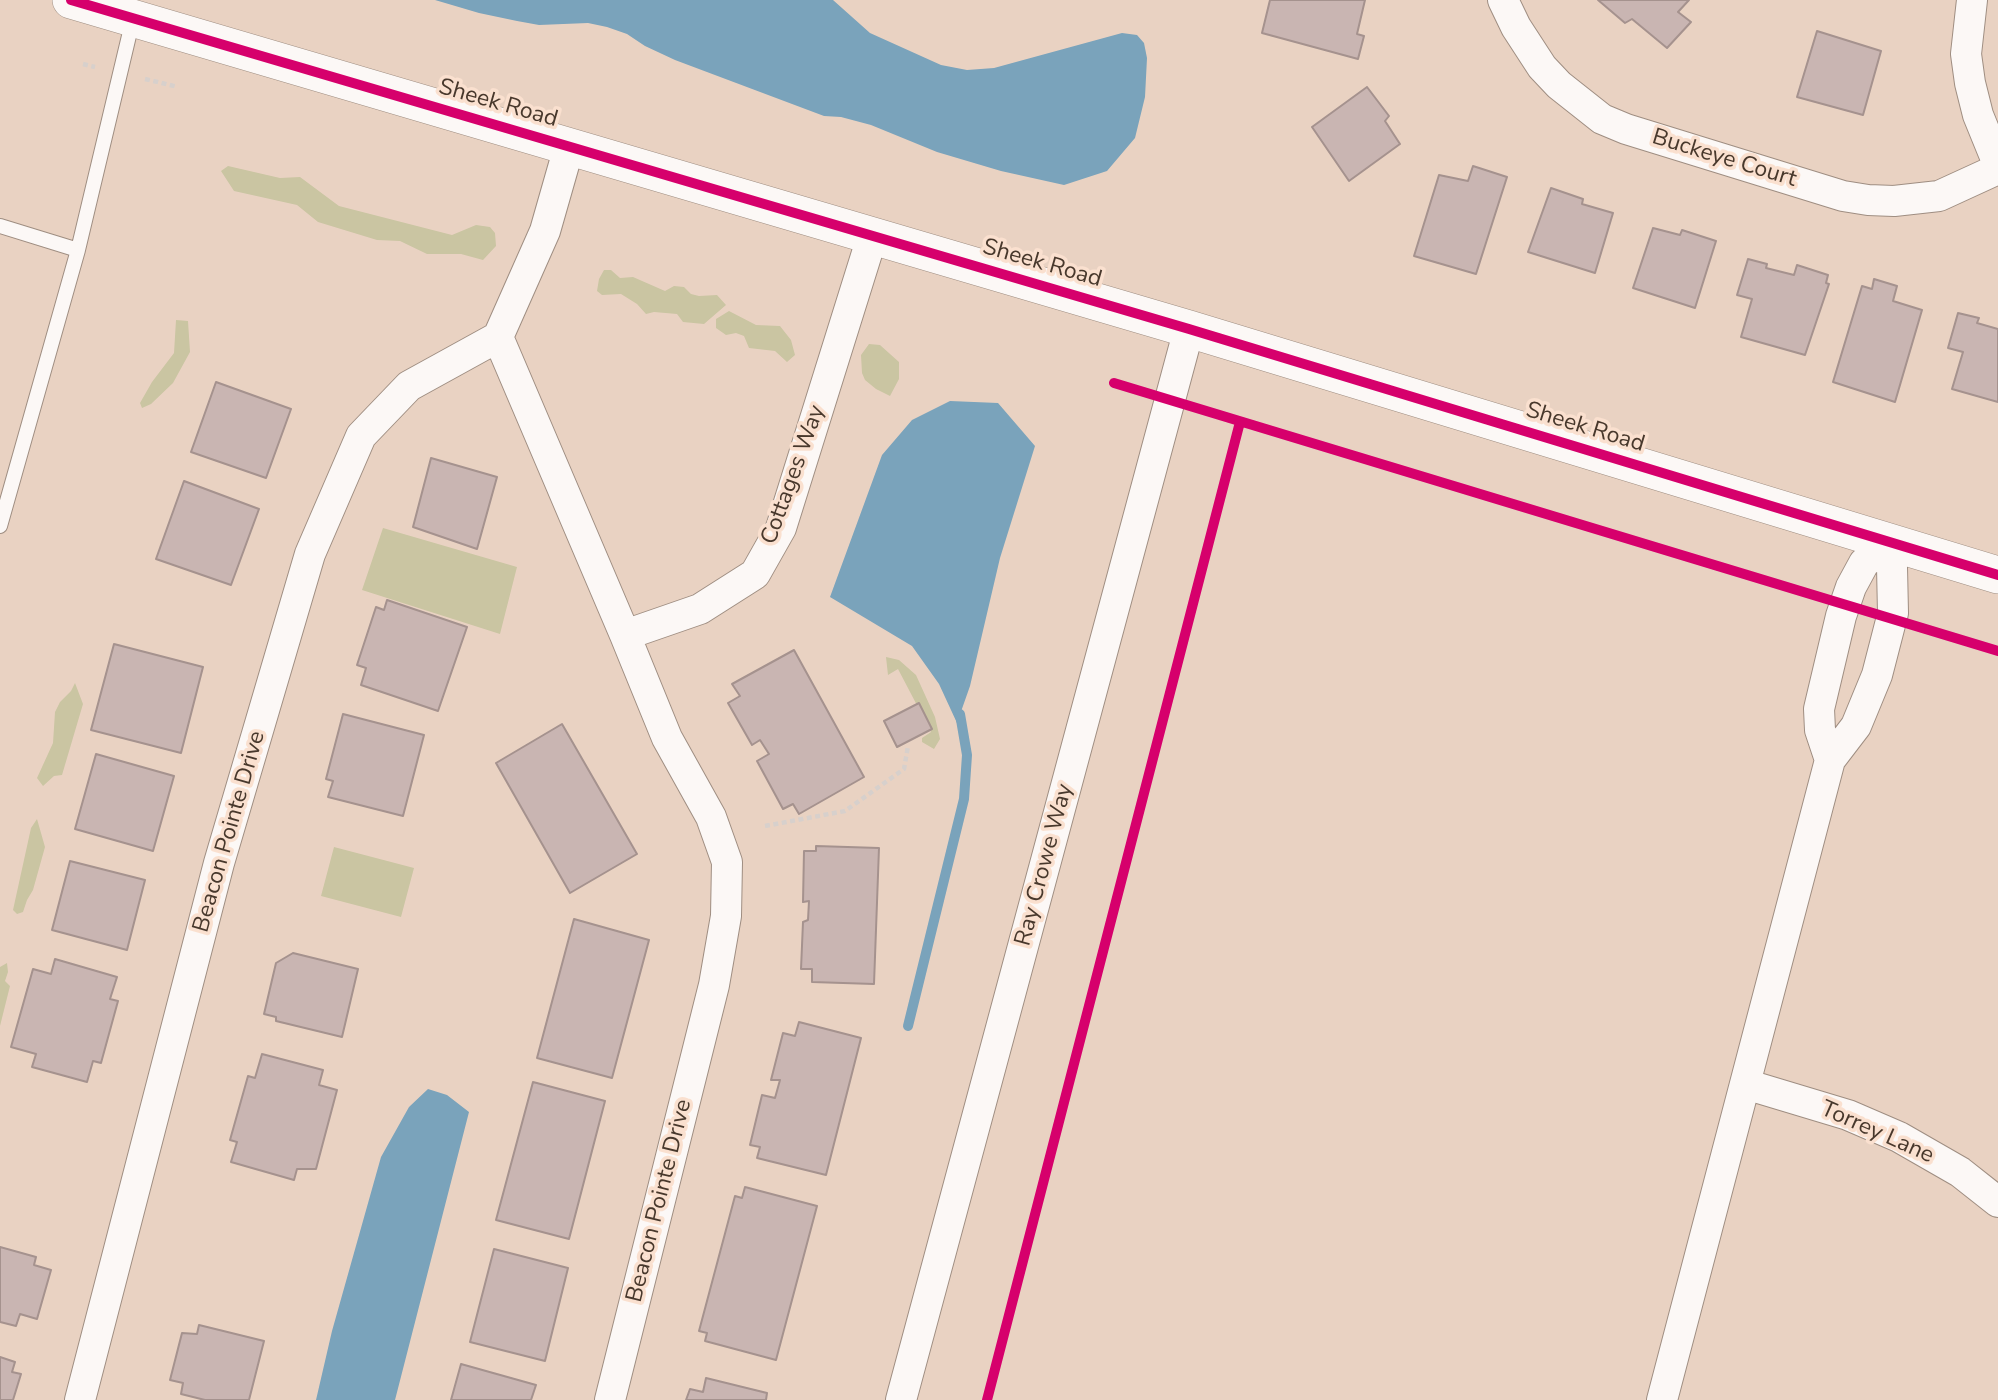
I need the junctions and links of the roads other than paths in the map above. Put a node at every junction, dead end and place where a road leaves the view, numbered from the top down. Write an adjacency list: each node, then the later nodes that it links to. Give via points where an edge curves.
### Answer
1 (71, 0): 4 (street, Sheek Road)
2 (1503, 0): 6 (street, Buckeye Court, via 1542,67 1602,119 1626,129 1868,201 1939,195)
3 (1972, 0): 6 (street, via 1966,54 1970,83)
4 (136, 9): 5 (street, Sheek Road); 9 (lane)
5 (569, 147): 8 (street, Sheek Road); 11 (street, via 545,230)
6 (1998, 167)
7 (0, 226): 9 (lane)
8 (872, 237): 10 (street, Sheek Road); 15 (street, Cottages Way, via 781,528 755,574 700,609)
9 (78, 250): 12 (lane)
10 (1189, 329): 13 (street, Sheek Road); 21 (street, Ray Crowe Way)
11 (498, 337): 15 (street, Beacon Pointe Drive); 19 (street, Beacon Pointe Drive, via 409,386 361,436 310,554 219,863)
12 (0, 526)
13 (1889, 543): 14 (street, Sheek Road); 16 (street, via 1893,613 1877,675 1856,726); 16 (street, via 1864,563 1851,587 1835,640 1819,709)
14 (1998, 575)
15 (625, 635): 20 (street, Beacon Pointe Drive, via 667,737 711,817 727,862 726,916 714,985)
16 (1830, 760): 17 (street)
17 (1745, 1084): 18 (street, Torrey Lane, via 1848,1115 1899,1137 1960,1172); 22 (street)
18 (1998, 1202)
19 (80, 1400)
20 (610, 1400)
21 (901, 1400)
22 (1662, 1400)

